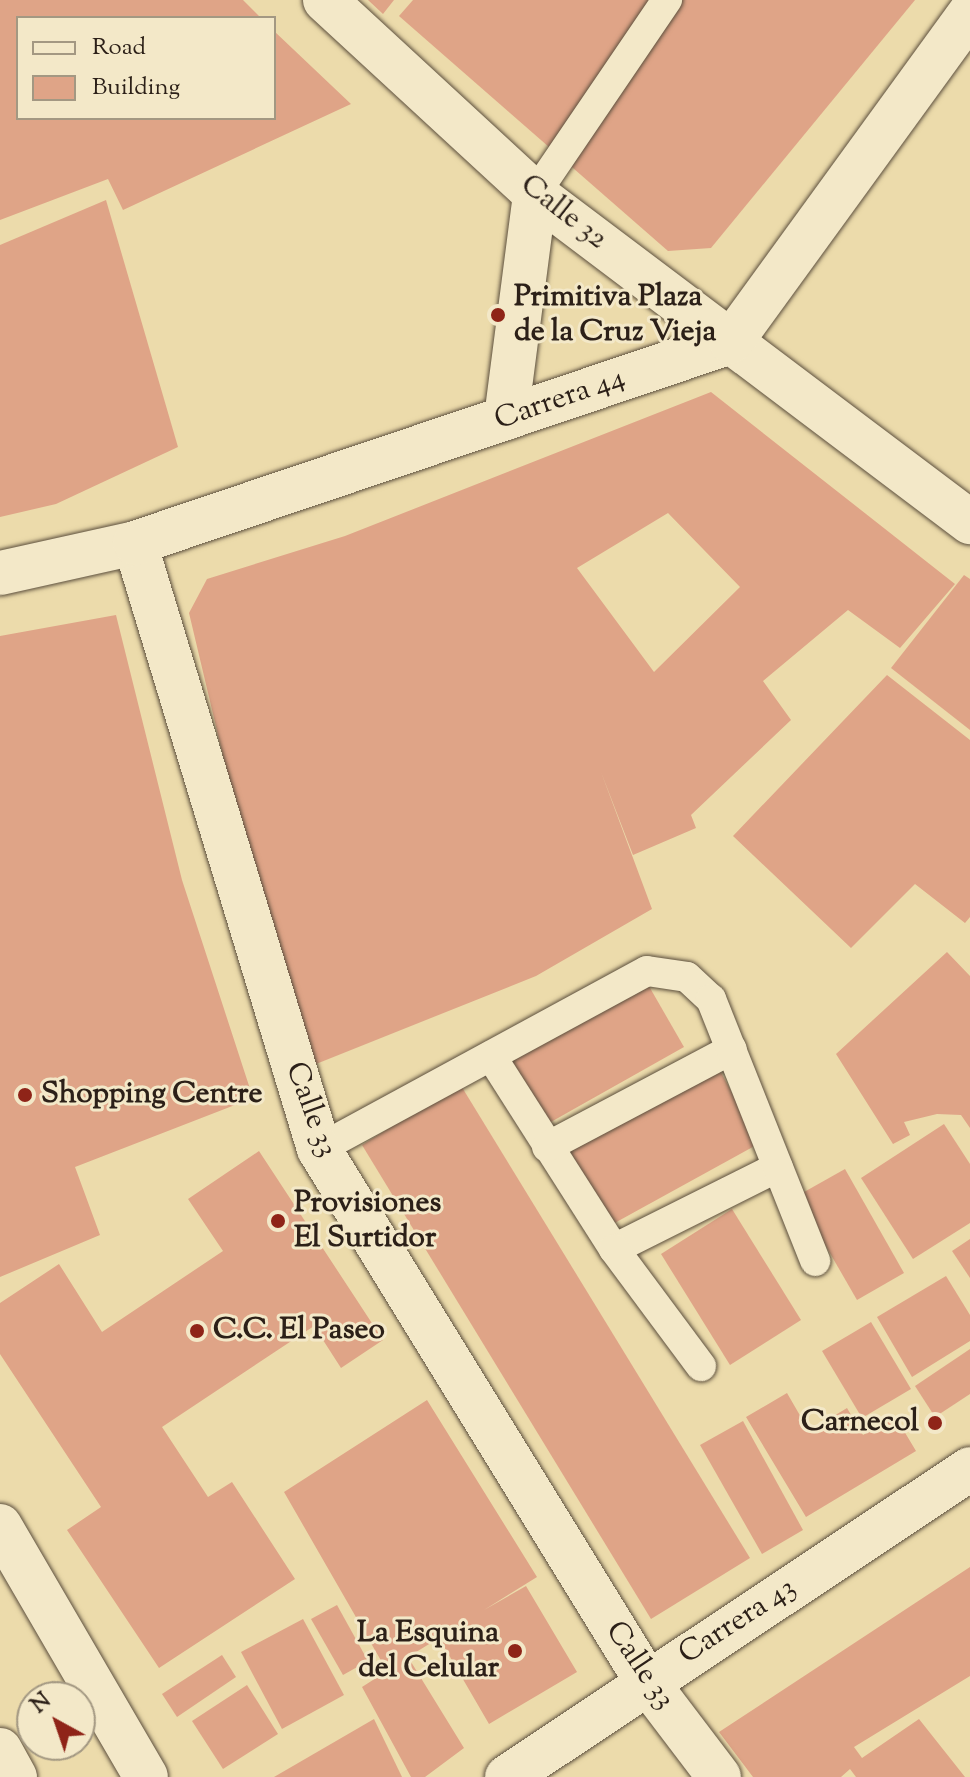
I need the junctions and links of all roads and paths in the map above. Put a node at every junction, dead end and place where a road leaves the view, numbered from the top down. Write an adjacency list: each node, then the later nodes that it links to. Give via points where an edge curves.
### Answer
1 (325, 0): 4 (street, Calle 32)
2 (667, 0): 4 (lane)
3 (970, 13): 5 (street)
4 (535, 194): 5 (street, Calle 32); 6 (street)
5 (731, 342): 6 (street, Carrera 44); 7 (street, Calle 32)
6 (506, 418): 8 (street, Carrera 44)
7 (970, 522)
8 (135, 543): 9 (street, Carrera 44); 13 (street, Calle 33)
9 (0, 573)
10 (732, 1049): 11 (lane, via 711,999 687,977 647,971); 12 (lane); 14 (lane)
11 (491, 1056): 12 (lane); 13 (lane)
12 (547, 1147): 15 (lane)
13 (319, 1149): 20 (street, Calle 33)
14 (778, 1167): 15 (lane); 16 (lane)
15 (614, 1249): 17 (lane)
16 (815, 1261)
17 (701, 1366)
18 (970, 1469): 20 (street, Carrera 43)
19 (0, 1526): 23 (street)
20 (647, 1682): 24 (street, Carrera 43); 25 (street, Calle 33)
21 (0, 1750): 22 (street)
22 (15, 1777)
23 (146, 1777)
24 (507, 1777)
25 (719, 1777)

